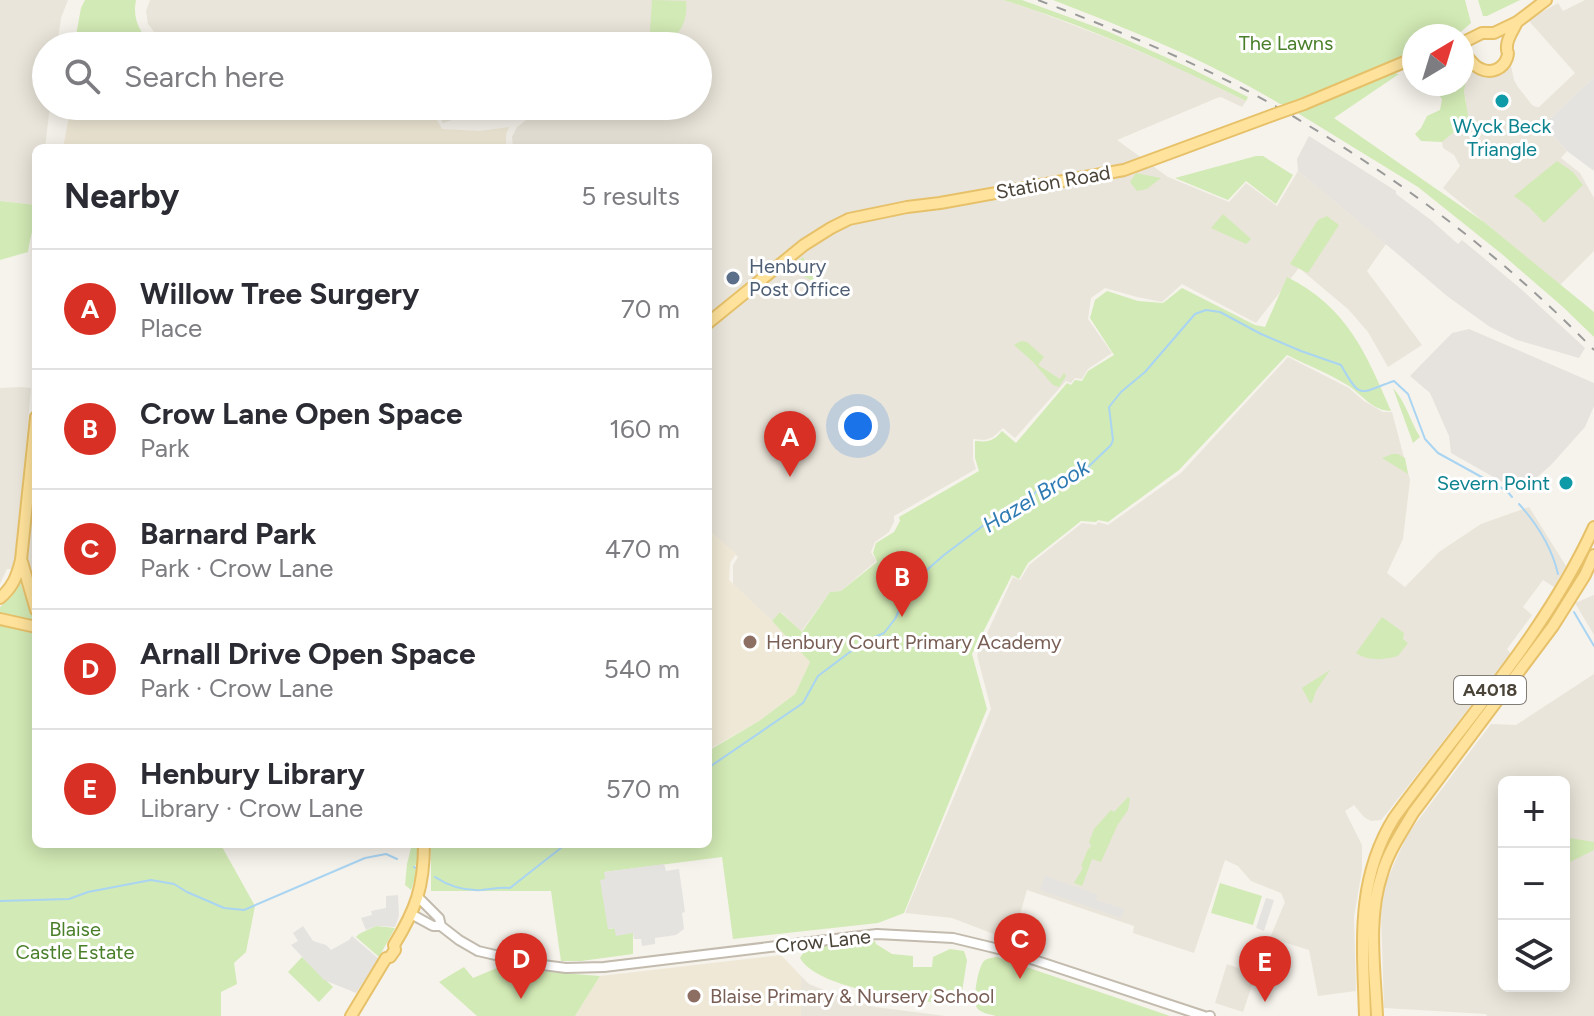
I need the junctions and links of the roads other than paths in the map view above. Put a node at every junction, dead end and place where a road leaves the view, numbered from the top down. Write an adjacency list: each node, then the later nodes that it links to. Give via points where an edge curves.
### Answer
1 (1546, 0): 2 (main road)
2 (1517, 22): 3 (main road); 6 (main road)
3 (1494, 33): 4 (main road); 6 (main road)
4 (1476, 36): 5 (main road)
5 (1474, 38)
6 (1507, 44): 8 (main road, via 1508,57 1497,70)
7 (1402, 63): 9 (main road, Station Road, bridge, via 1124,170 849,219 804,245)
8 (1474, 64)
9 (712, 320)
10 (32, 455): 13 (main road)
11 (1594, 527): 24 (main road, A4018, via 1543,621 1394,818 1378,848 1362,922)
12 (1594, 555): 25 (main road, A4018, via 1553,626 1413,813 1382,871 1374,921)
13 (21, 560): 14 (main road); 15 (main road, via 14,582)
14 (32, 597)
15 (0, 598)
16 (0, 619): 17 (main road)
17 (32, 626)
18 (424, 848): 19 (main road)
19 (418, 897): 20 (main road); 21 (street, Crow Lane)
20 (411, 914): 21 (street, Crow Lane); 22 (main road)
21 (441, 926): 23 (street, Crow Lane, via 478,951 566,968 877,934 964,939)
22 (351, 1016)
23 (1208, 1016)
24 (1365, 1016)
25 (1377, 1016)

